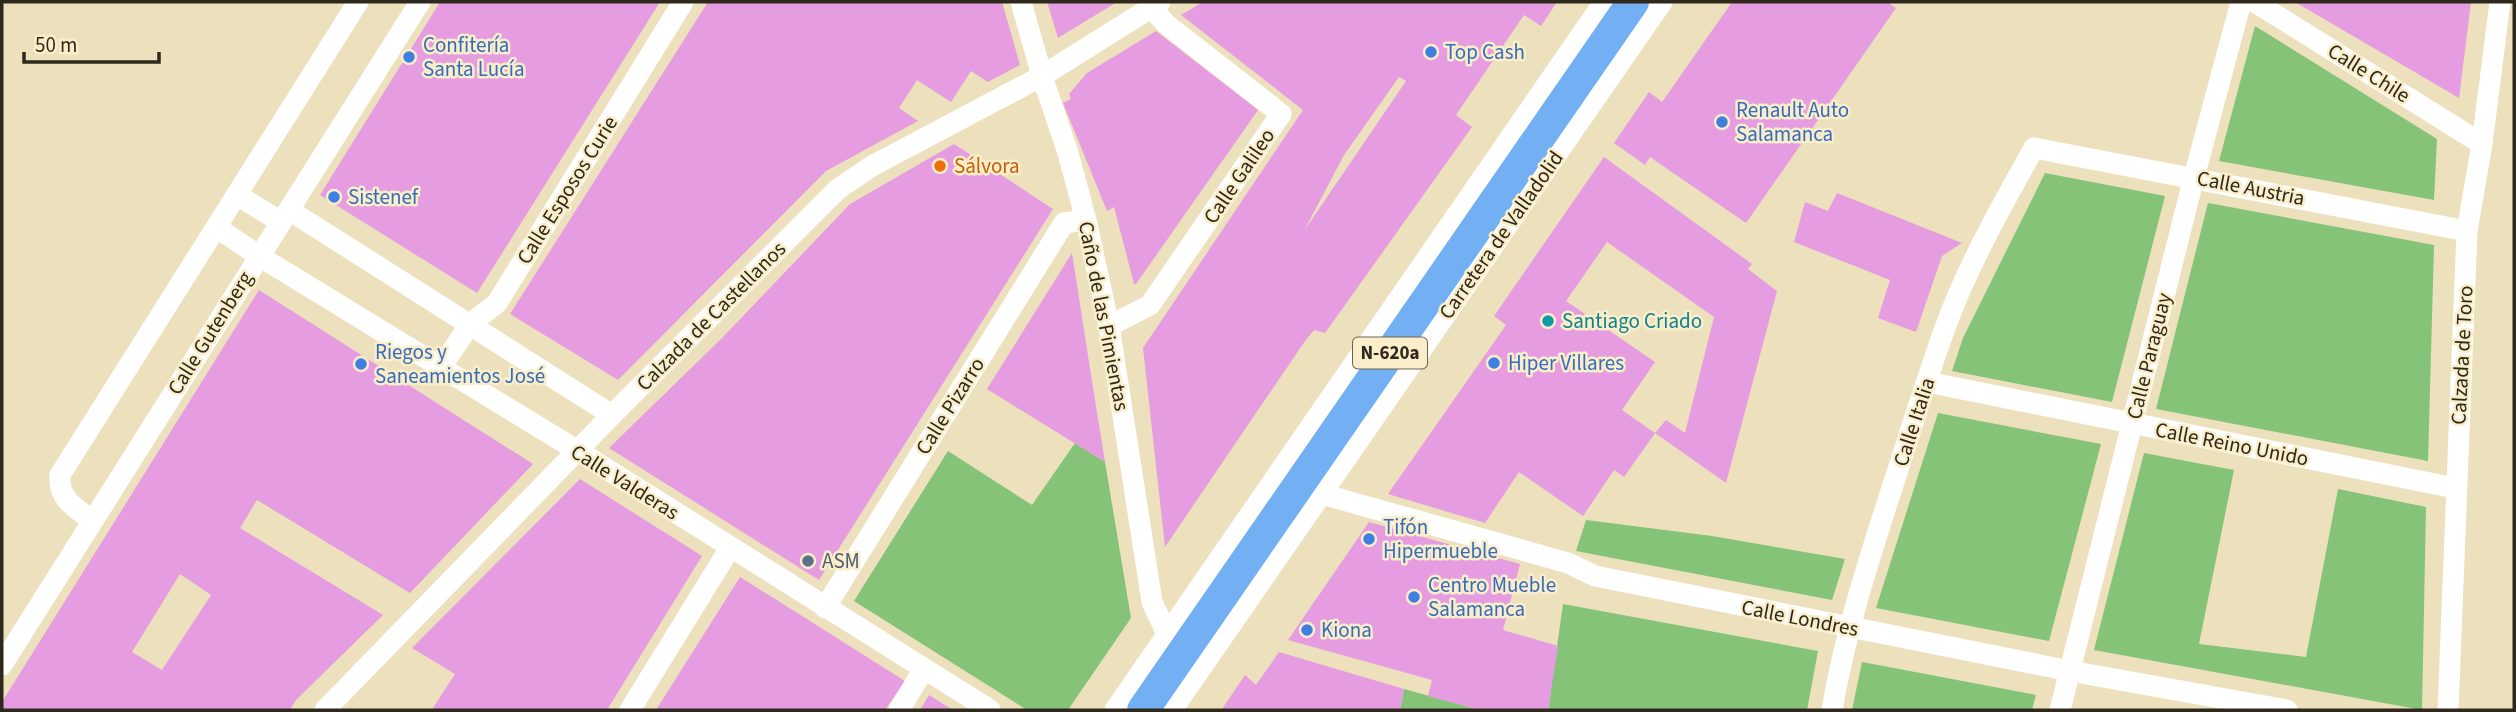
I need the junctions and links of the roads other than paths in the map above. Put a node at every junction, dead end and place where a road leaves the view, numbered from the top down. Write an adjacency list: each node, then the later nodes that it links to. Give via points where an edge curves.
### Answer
1 (358, 2): 16 (street)
2 (420, 2): 17 (street, Calle Gutenberg)
3 (683, 2): 22 (street, Calle Esposos Curie, via 497,303)
4 (1021, 2): 12 (street, Caño de las Pimientas)
5 (1604, 2): 35 (street)
6 (1633, 2): 44 (highway, Carretera de Valladolid / N-620a)
7 (1662, 2): 30 (street, Carretera de Valladolid)
8 (2241, 2): 15 (street, Calle Paraguay)
9 (2255, 2): 13 (street, Calle Chile)
10 (2500, 2): 13 (street, Calzada de Toro)
11 (1155, 4): 12 (street, Calzada de Castellanos); 23 (street, Calle Galileo, via 1166,24 1281,114 1150,305)
12 (1042, 76): 18 (street, Caño de las Pimientas); 26 (street, Calzada de Castellanos, via 872,166 838,189)
13 (2482, 144): 20 (street, Calzada de Toro)
14 (2034, 148): 15 (street, Calle Austria); 25 (street, Calle Italia, via 1956,302)
15 (2194, 177): 20 (street, Calle Austria); 27 (street, Calle Paraguay)
16 (237, 195): 17 (street); 19 (street)
17 (285, 216): 21 (street, Calle Gutenberg); 22 (street)
18 (1086, 220): 23 (street, Caño de las Pimientas); 33 (street, Calle Pizarro, via 1063,223)
19 (216, 227): 21 (street, Calle Valderas); 31 (street, via 60,475 66,501)
20 (2467, 231): 29 (street, Calzada de Toro)
21 (259, 256): 24 (street, Calle Valderas); 31 (street, Calle Gutenberg)
22 (470, 324): 24 (street, Calle Esposos Curie); 26 (street)
23 (1109, 326): 35 (street, Caño de las Pimientas, via 1152,602)
24 (440, 369): 28 (street, Calle Valderas)
25 (1927, 382): 27 (street, Calle Reino Unido); 34 (street, Calle Italia)
26 (612, 415): 28 (street, Calzada de Castellanos)
27 (2132, 425): 29 (street, Calle Reino Unido); 38 (street, Calle Paraguay)
28 (578, 451): 32 (street, Calle Valderas); 39 (street, Calzada de Castellanos)
29 (2455, 488): 49 (street, Calzada de Toro)
30 (1322, 494): 34 (street, Calle Londres, via 1567,563 1595,576); 45 (street, Carretera de Valladolid)
31 (92, 520): 36 (street, Calle Gutenberg)
32 (730, 548): 33 (street, Calle Valderas); 40 (street)
33 (825, 608): 37 (street, Calle Valderas)
34 (1850, 628): 38 (street, Calle Londres); 46 (street, Calle Italia)
35 (1167, 635): 43 (street)
36 (2, 665)
37 (924, 669): 41 (street); 42 (street, Calle Valderas)
38 (2070, 671): 47 (street, Calle Paraguay); 48 (street, Calle Londres)
39 (325, 710)
40 (630, 710)
41 (899, 710)
42 (990, 710)
43 (1115, 710)
44 (1143, 710)
45 (1172, 710)
46 (1832, 710)
47 (2060, 710)
48 (2287, 710)
49 (2448, 710)

